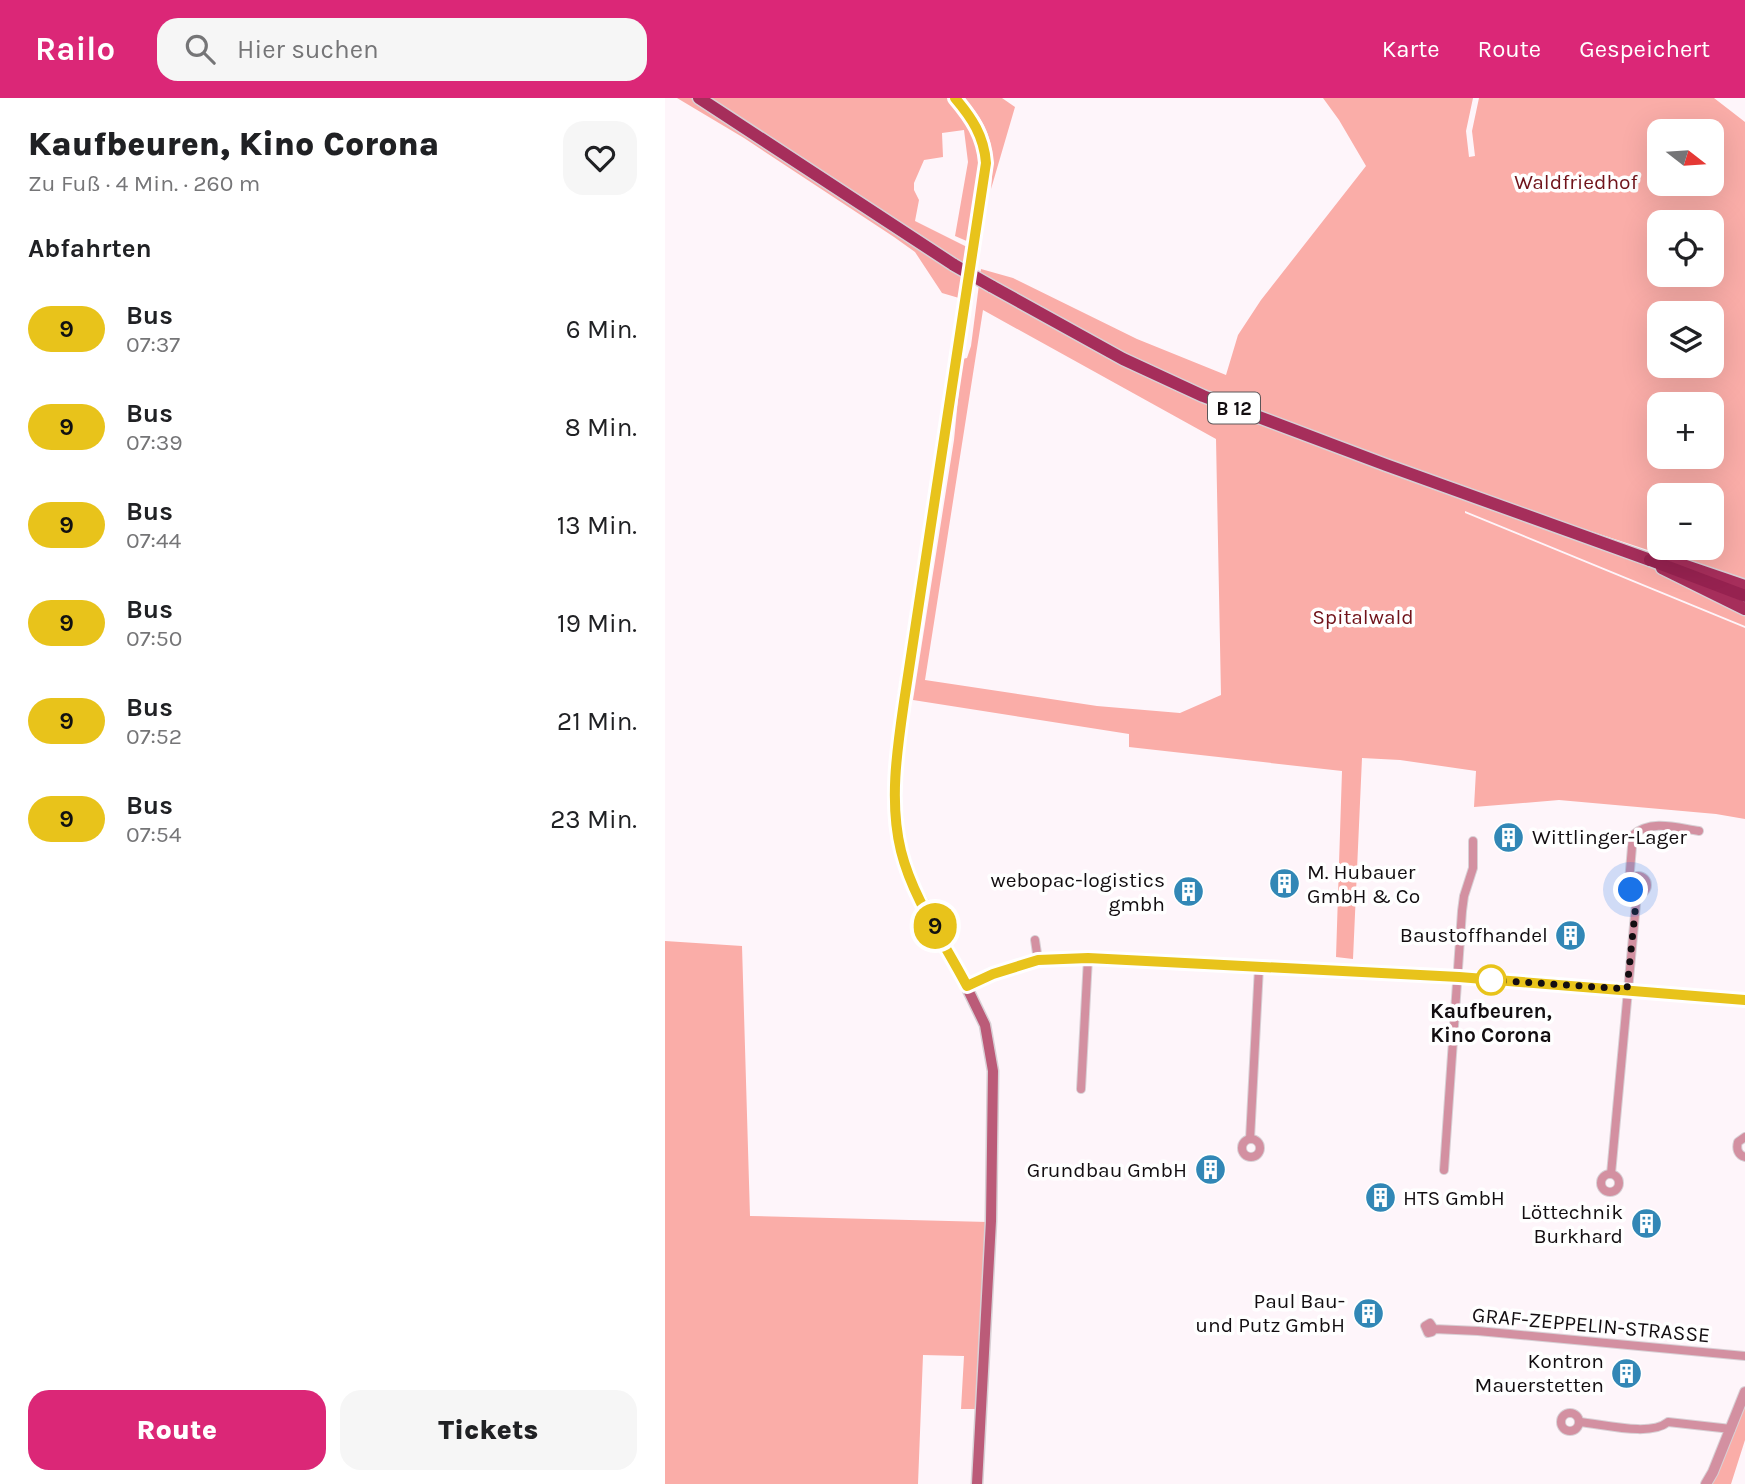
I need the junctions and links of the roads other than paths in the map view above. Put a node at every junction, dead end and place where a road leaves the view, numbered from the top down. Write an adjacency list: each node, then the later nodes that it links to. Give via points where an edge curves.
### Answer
1 (699, 98): 3 (main road, B 12, bridge, via 954,265 1123,359 1203,396)
2 (955, 98): 17 (main road, via 977,127 986,163 895,777 904,861)
3 (1647, 559)
4 (1650, 560): 5 (main road, B 12, via 1671,561); 6 (highway, B 12); 7 (main road)
5 (1745, 586)
6 (1745, 596)
7 (1745, 609)
8 (1699, 831): 10 (street, via 1643,827 1633,835)
9 (1473, 841): 16 (street, via 1473,868 1463,903)
10 (1629, 882): 11 (street); 11 (street, via 1638,876 1645,880 1644,890)
11 (1637, 893): 18 (street)
12 (1035, 940): 14 (street)
13 (1088, 958): 14 (street); 15 (street); 20 (street)
14 (1038, 960): 17 (street)
15 (1259, 967): 16 (street); 22 (street)
16 (1459, 977): 18 (street); 24 (street)
17 (967, 986): 31 (main road, via 985,1025 993,1071 991,1221)
18 (1627, 989): 19 (street); 25 (street)
19 (1745, 1000)
20 (1081, 1089)
21 (1745, 1137): 23 (street, via 1737,1148)
22 (1251, 1139)
23 (1745, 1157)
24 (1444, 1170)
25 (1611, 1174)
26 (1434, 1329): 27 (street, GRAF-ZEPPELIN-STRASSE)
27 (1745, 1356)
28 (1745, 1392): 30 (street)
29 (1579, 1422): 30 (street, via 1646,1430 1668,1422)
30 (1731, 1429): 32 (street)
31 (977, 1484)
32 (1706, 1484)

